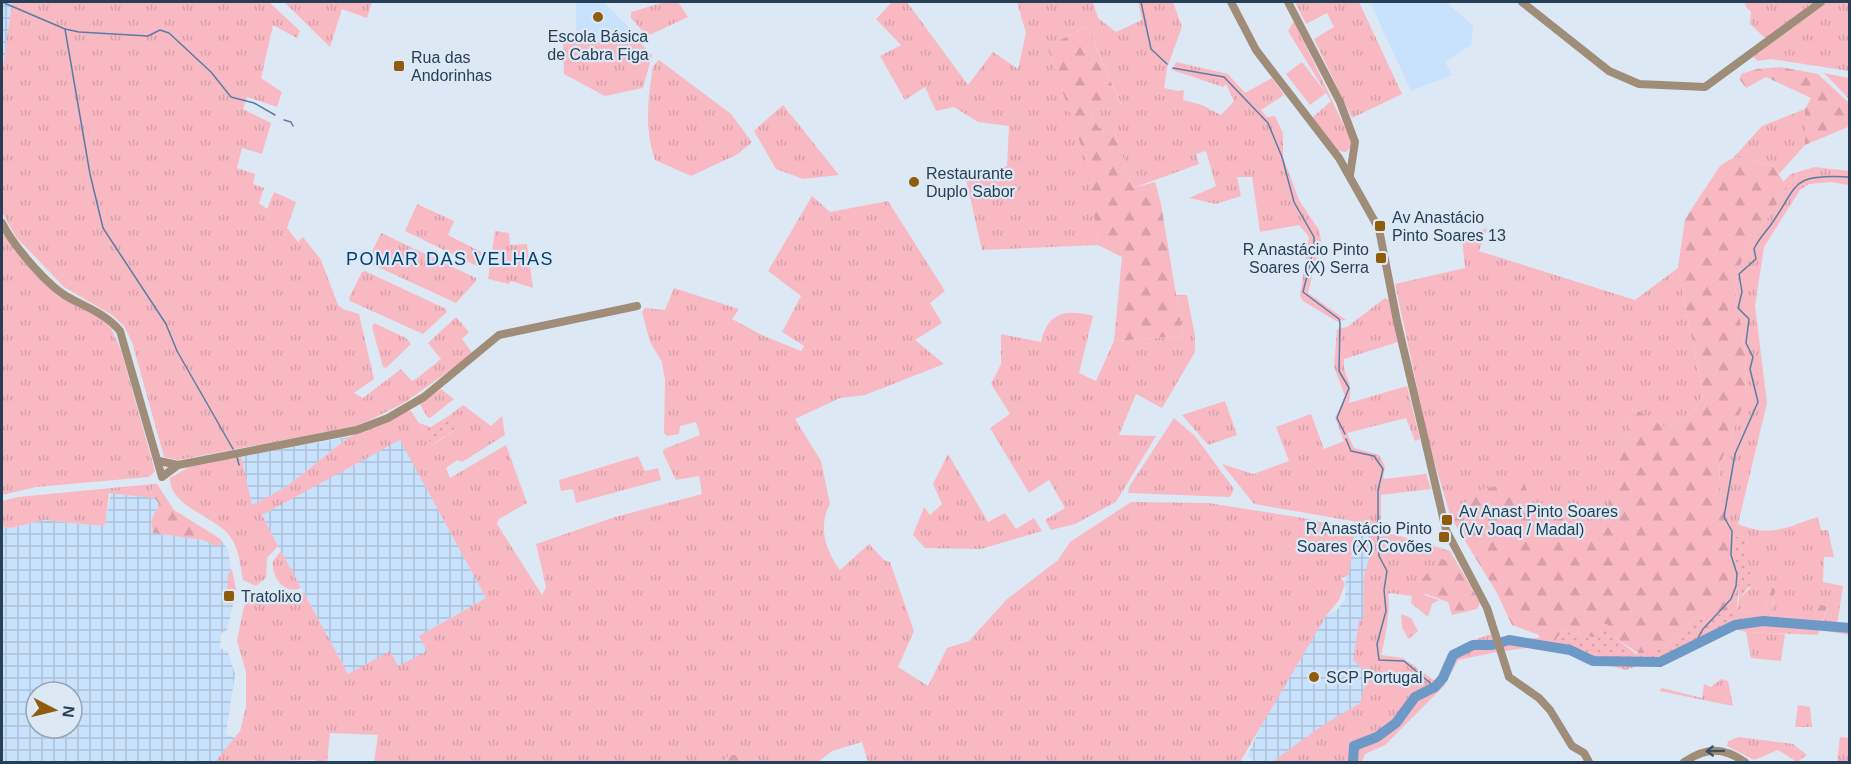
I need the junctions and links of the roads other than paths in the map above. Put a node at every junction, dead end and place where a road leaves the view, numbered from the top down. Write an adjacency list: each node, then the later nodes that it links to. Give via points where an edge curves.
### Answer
1 (1231, 2): 5 (street, via 1256,51)
2 (1288, 2): 5 (street, via 1340,102 1354,142)
3 (1522, 2): 4 (street, via 1624,80 1706,87)
4 (1821, 2)
5 (1345, 160): 10 (street, via 1381,236 1445,527 1484,601 1509,677 1539,698 1560,722 1572,746 1584,753)
6 (2, 223): 8 (street, via 14,242 59,291 102,314 120,331)
7 (637, 306): 9 (street, via 499,335 424,397 357,430)
8 (159, 461): 9 (street); 9 (street, via 162,477)
9 (178, 465)
10 (1589, 762)
11 (1684, 762): 12 (street, one-way to 11, via 1731,752 1717,749 1698,753)
12 (1745, 762)

